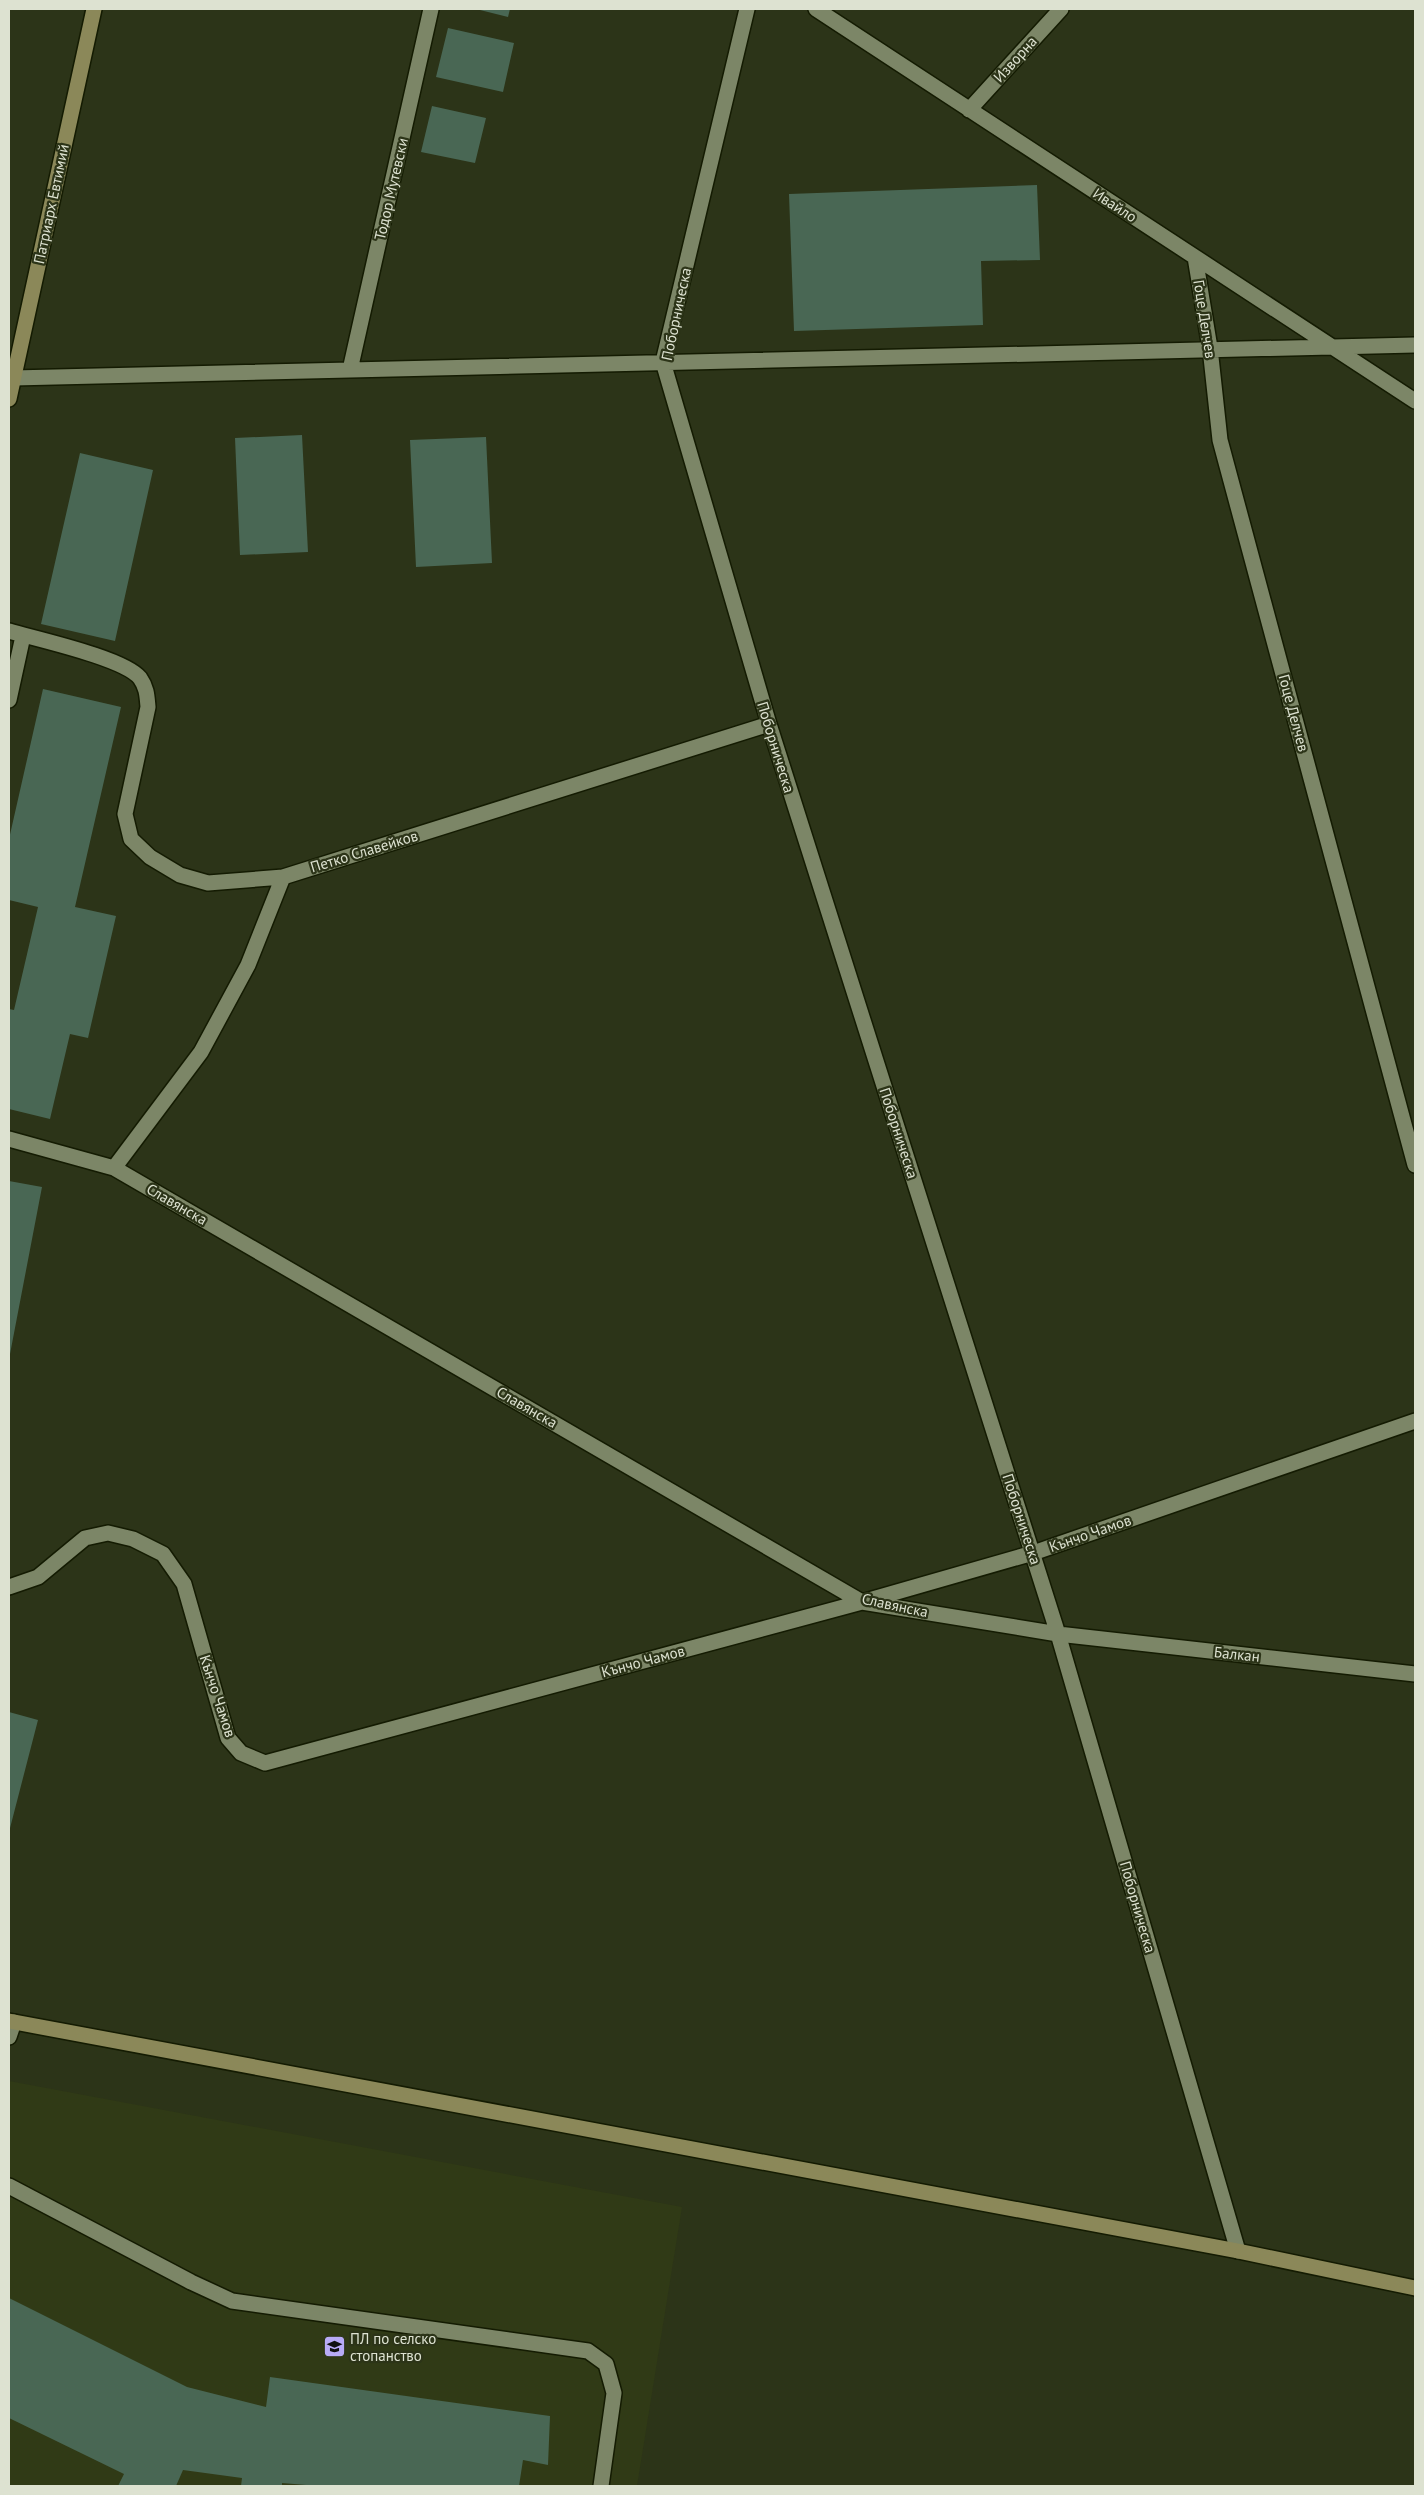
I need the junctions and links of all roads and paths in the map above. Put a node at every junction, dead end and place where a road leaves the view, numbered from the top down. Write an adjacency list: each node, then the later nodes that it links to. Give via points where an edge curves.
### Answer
1 (94, 9): 13 (main road, Патриарх Евтимий)
2 (432, 9): 12 (street, Тодор Мутевски)
3 (747, 9): 11 (street, Поборническа)
4 (816, 9): 6 (street, Ивайло)
5 (1061, 9): 6 (street, Изворна)
6 (969, 110): 7 (street, Ивайло)
7 (1195, 257): 9 (street, Гоце Делчев); 10 (street, Ивайло)
8 (1415, 345): 10 (street)
9 (1210, 348): 10 (street); 11 (street); 21 (street, Гоце Делчев, via 1220,440)
10 (1334, 348): 15 (street, Ивайло)
11 (663, 362): 12 (street); 18 (street, Поборническа)
12 (350, 370): 13 (street)
13 (13, 378): 14 (main road, Патриарх Евтимий)
14 (9, 399)
15 (1415, 401)
16 (16, 633): 17 (street); 19 (street, Петко Славейков, via 122,664 139,676 147,690 148,707 126,814 131,839 150,857 180,874 208,883)
17 (9, 700)
18 (769, 724): 19 (street, Петко Славейков); 24 (street, Поборническа)
19 (283, 877): 22 (street, via 248,965 201,1052)
20 (9, 1139): 22 (street, Славянска)
21 (1415, 1166)
22 (114, 1168): 26 (street, Славянска)
23 (1415, 1422): 24 (street, Кънчо Чамов)
24 (1033, 1553): 26 (street, Кънчо Чамов); 27 (street, Поборническа)
25 (9, 1587): 26 (street, Кънчо Чамов, via 38,1577 85,1538 108,1533 133,1539 163,1554 184,1584 228,1738 241,1753 265,1763)
26 (862, 1602): 27 (street, Славянска)
27 (1058, 1634): 28 (street, Балкан); 32 (street, Поборническа)
28 (1415, 1674)
29 (11, 2021): 30 (street); 32 (main road)
30 (9, 2037)
31 (9, 2186): 34 (street, via 232,2301 588,2351 606,2364 614,2393)
32 (1238, 2252): 33 (main road)
33 (1415, 2288)
34 (601, 2486)

